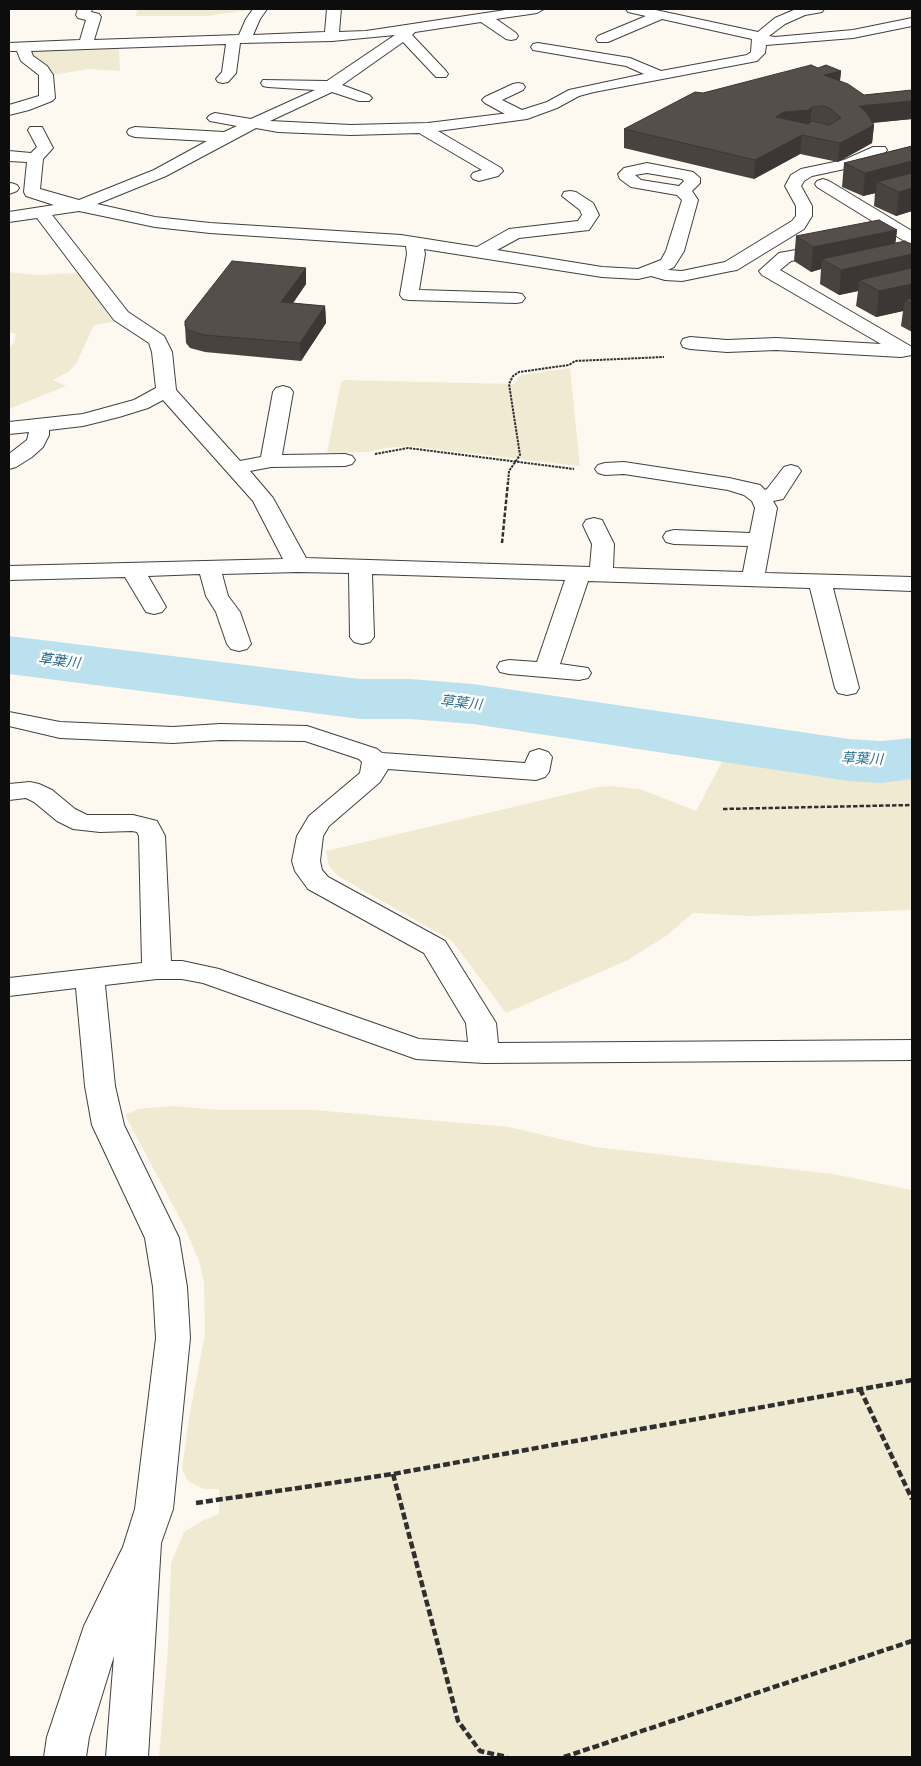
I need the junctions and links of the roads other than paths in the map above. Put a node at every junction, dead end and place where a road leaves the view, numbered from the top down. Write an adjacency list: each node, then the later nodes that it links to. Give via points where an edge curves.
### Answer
1 (85, 9): 17 (street, via 83,15 94,17)
2 (260, 9): 14 (street)
3 (334, 9): 13 (street)
4 (633, 9): 8 (street)
5 (817, 9): 7 (street)
6 (527, 10): 9 (street)
7 (795, 10): 16 (street)
8 (658, 16): 15 (street); 16 (street)
9 (484, 17): 11 (street, via 427,20); 12 (street)
10 (912, 22): 16 (street, via 853,34 775,41)
11 (409, 32): 13 (street); 20 (street); 25 (street)
12 (512, 36)
13 (332, 37): 14 (street)
14 (240, 38): 17 (street); 22 (street, via 229,73)
15 (603, 39)
16 (760, 39): 21 (street, via 758,53 752,58)
17 (86, 44): 18 (street)
18 (16, 47): 29 (street, via 46,75 47,98)
19 (538, 47): 21 (street, via 630,62)
20 (441, 74)
21 (661, 76): 30 (street, via 592,88)
22 (223, 79)
23 (268, 83): 25 (street)
24 (503, 83): 26 (street)
25 (330, 86): 28 (street); 32 (street)
26 (518, 87): 27 (street); 30 (street, via 490,100)
27 (535, 91)
28 (364, 98)
29 (9, 110)
30 (519, 115): 33 (street)
31 (215, 118): 32 (street)
32 (252, 124): 33 (street, via 310,130); 36 (street)
33 (423, 129): 41 (street, via 494,171)
34 (36, 130): 39 (street, via 45,148)
35 (135, 132): 36 (street)
36 (226, 138): 46 (street, via 160,173)
37 (879, 150): 55 (street, via 848,164 807,172 796,178 793,186 804,206 804,216 798,225 731,266 682,276)
38 (9, 156): 39 (street)
39 (35, 158): 43 (street)
40 (868, 172): 49 (street, via 823,184)
41 (479, 176)
42 (10, 188): 43 (street)
43 (32, 192): 46 (street)
44 (682, 192): 44 (street, via 642,192 626,174 647,168 687,175 692,178 692,183); 55 (street, via 690,200 675,251 668,262)
45 (570, 196): 53 (street, via 587,207 590,215 583,226 515,233)
46 (83, 205): 47 (street); 52 (street, via 164,223)
47 (42, 212): 48 (street); 60 (street, via 121,316 157,340 162,352)
48 (9, 217)
49 (912, 238)
50 (878, 240): 54 (street, via 887,238)
51 (850, 245): 59 (street, via 785,257 768,270)
52 (415, 248): 53 (street); 56 (street); 57 (street, via 409,295)
53 (479, 252): 55 (street, via 593,271 638,274)
54 (912, 253)
55 (652, 271)
56 (593, 285)
57 (516, 298)
58 (690, 343): 59 (street)
59 (909, 351)
60 (166, 391): 62 (street, via 141,404 112,413); 67 (street)
61 (283, 392): 65 (street)
62 (39, 425): 63 (street); 66 (street, via 40,435 36,443)
63 (9, 428)
64 (345, 460): 65 (street)
65 (271, 461): 67 (street)
66 (9, 463)
67 (235, 468): 74 (street, via 262,498)
68 (605, 469): 70 (street, via 624,468 729,484 752,490)
69 (791, 470): 70 (street, via 775,494)
70 (761, 498): 73 (street, via 766,508)
71 (594, 525): 79 (street, via 603,544)
72 (674, 537): 73 (street)
73 (760, 540): 80 (street)
74 (298, 565): 75 (street); 76 (street)
75 (360, 567): 79 (street); 84 (street)
76 (209, 568): 77 (street); 85 (street, via 217,596 228,612)
77 (133, 570): 78 (street); 83 (street)
78 (9, 573)
79 (590, 574): 80 (street); 87 (street)
80 (754, 579): 81 (street)
81 (820, 581): 82 (street); 89 (street)
82 (912, 584)
83 (154, 607)
84 (362, 637)
85 (239, 644)
86 (509, 667): 87 (street)
87 (546, 670): 88 (street)
88 (579, 673)
89 (847, 688)
90 (9, 720): 92 (street, via 60,730 173,735 220,732 307,734 368,754)
91 (539, 757): 92 (street, via 536,772)
92 (375, 760): 98 (street, via 371,777 318,822 306,848 309,871 318,883 435,947 481,1023)
93 (9, 792): 94 (street, via 30,790 82,822 133,823 148,827 152,836)
94 (158, 970): 95 (street); 98 (street, via 209,975 416,1049)
95 (90, 978): 96 (street); 99 (street, via 100,1086 108,1125 162,1238 170,1287 173,1338)
96 (9, 987)
97 (912, 1050): 98 (street)
98 (484, 1053)
99 (148, 1526): 100 (street, via 104,1626 68,1737); 101 (street)
100 (65, 1757)
101 (127, 1757)

